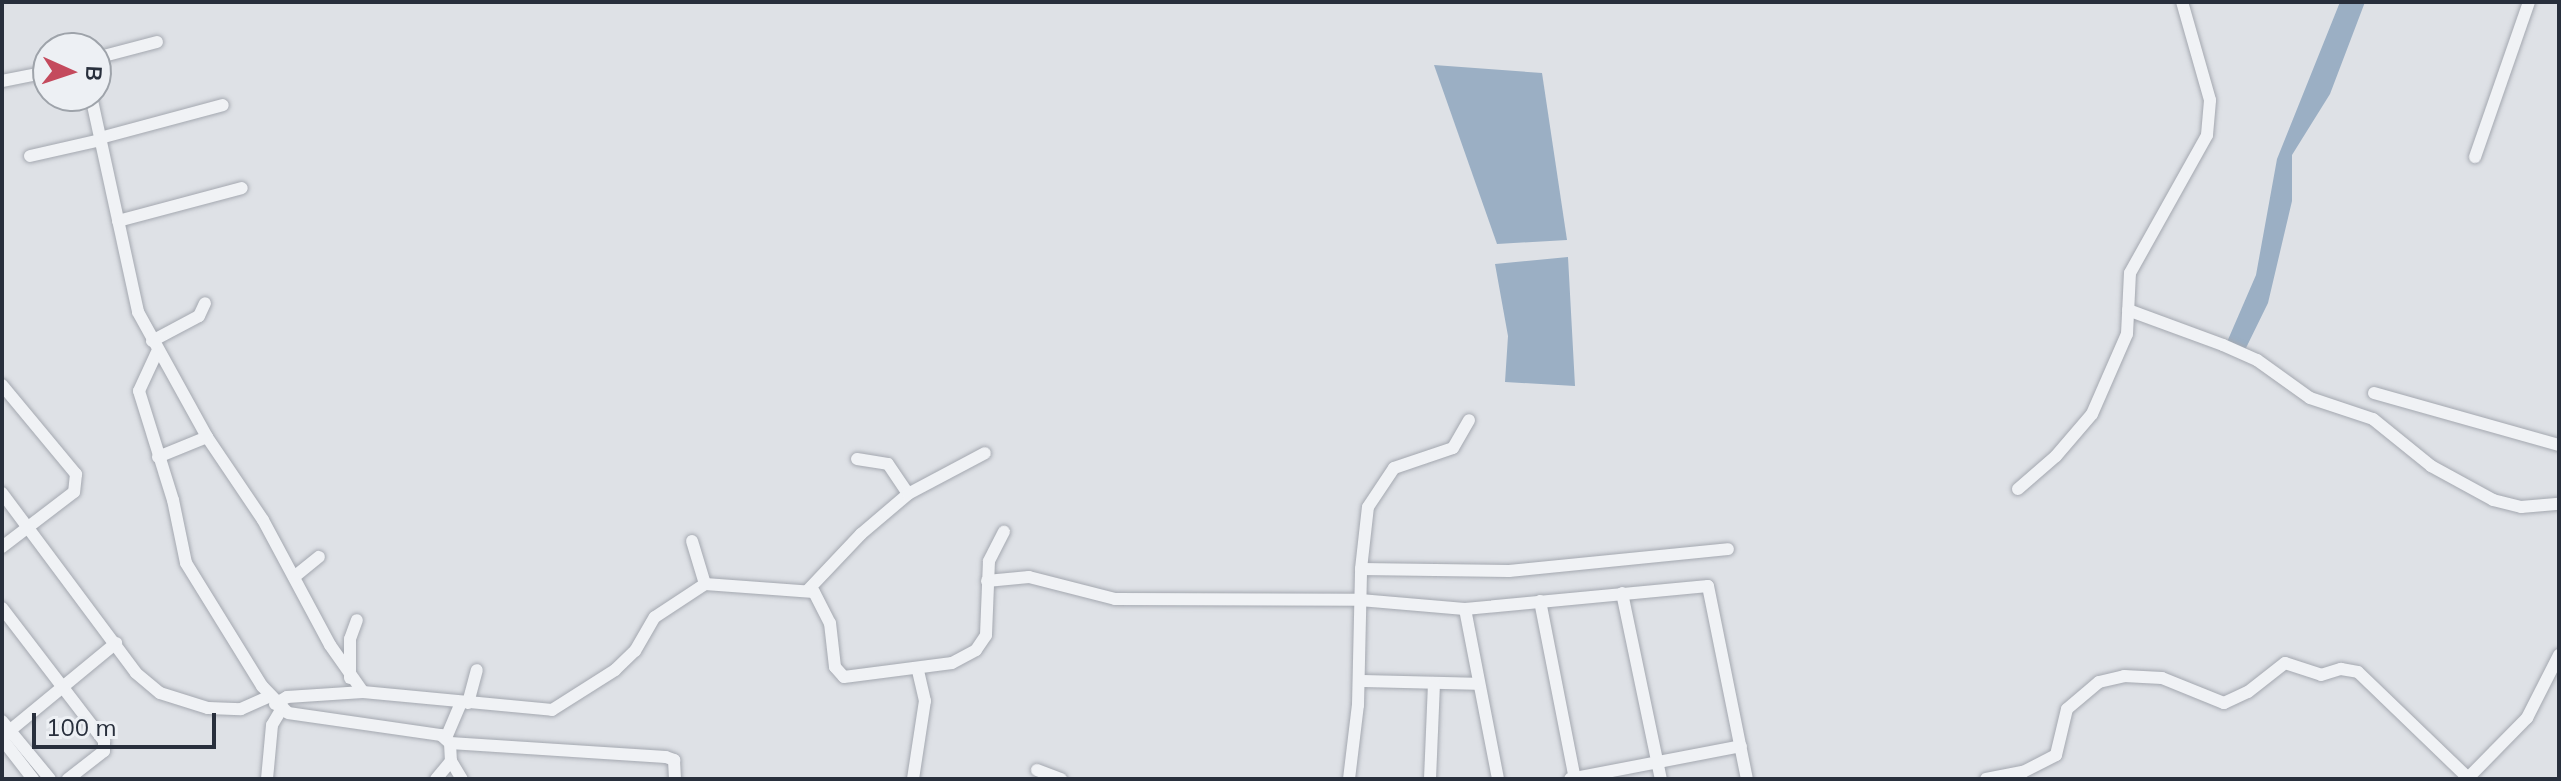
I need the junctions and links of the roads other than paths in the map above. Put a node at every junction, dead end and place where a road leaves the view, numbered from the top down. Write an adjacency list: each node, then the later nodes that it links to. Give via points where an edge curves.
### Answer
1 (2182, 2): 15 (street, via 2211,119 2130,273)
2 (2529, 2): 11 (street, via 2515,37 2517,50)
3 (157, 42): 4 (street)
4 (112, 54)
5 (32, 75): 6 (street)
6 (2, 81)
7 (223, 105): 9 (street)
8 (95, 112): 9 (street)
9 (101, 139): 10 (street); 13 (street)
10 (30, 156)
11 (2475, 157)
12 (242, 188): 13 (street)
13 (118, 221): 16 (street, via 132,296)
14 (205, 303): 16 (street, via 199,316)
15 (2128, 310): 25 (street, via 2121,354 2092,414); 28 (street, via 2257,360 2310,398 2373,419 2431,466 2493,500 2521,507)
16 (155, 347): 20 (street); 23 (street, via 139,391)
17 (2, 385): 29 (street, via 76,474 74,492)
18 (2374, 393): 21 (street)
19 (1469, 420): 35 (street, via 1453,448 1400,463 1376,490 1364,522)
20 (207, 437): 23 (street); 36 (street)
21 (2559, 445)
22 (985, 453): 27 (street)
23 (158, 457): 57 (street, via 186,563)
24 (857, 459): 27 (street, via 888,464)
25 (2018, 489)
26 (2, 493): 29 (street)
27 (908, 494): 39 (street)
28 (2559, 504)
29 (27, 526): 32 (street); 46 (street)
30 (1004, 532): 37 (street, via 992,552)
31 (692, 541): 38 (street)
32 (2, 547)
33 (1728, 549): 35 (street, via 1509,571)
34 (319, 557): 36 (street)
35 (1361, 569): 41 (street)
36 (294, 577): 50 (street)
37 (987, 581): 41 (street, via 1029,577 1124,600); 49 (street, via 988,627 981,644 960,660)
38 (705, 584): 39 (street); 56 (street, via 655,617 635,651 568,704 552,710)
39 (808, 590): 49 (street, via 828,614 840,675)
40 (1622, 593): 42 (street); 62 (street, via 1708,586); 63 (street)
41 (1360, 600): 44 (street); 51 (street)
42 (1540, 601): 44 (street); 78 (street)
43 (2, 608): 54 (street)
44 (1465, 609): 53 (street)
45 (357, 620): 50 (street, via 350,639)
46 (116, 643): 54 (street); 57 (street, via 136,673 160,693 241,709)
47 (2559, 655): 82 (street, via 2527,718)
48 (477, 670): 56 (street)
49 (918, 670): 73 (street, via 925,711)
50 (350, 678): 55 (street)
51 (1359, 681): 52 (street); 75 (street)
52 (1434, 683): 53 (street); 76 (street)
53 (1479, 684): 77 (street)
54 (67, 687): 60 (street); 68 (street, via 104,741 104,751)
55 (357, 693): 56 (street); 57 (street, via 287,697); 58 (street)
56 (464, 702): 61 (street)
57 (275, 703): 58 (street); 69 (street)
58 (355, 720): 61 (street)
59 (2, 721): 60 (street)
60 (5, 736): 66 (street); 67 (street)
61 (448, 740): 64 (street); 72 (street, via 666,757 674,760)
62 (1741, 746): 63 (street); 80 (street)
63 (1657, 760): 78 (street); 79 (street)
64 (451, 761): 70 (street); 71 (street)
65 (1037, 770): 74 (street)
66 (33, 779)
67 (50, 779)
68 (68, 779)
69 (267, 779)
70 (436, 779)
71 (462, 779)
72 (675, 779)
73 (913, 779)
74 (1061, 779)
75 (1349, 779)
76 (1430, 779)
77 (1498, 779)
78 (1573, 779)
79 (1661, 779)
80 (1747, 779)
81 (1986, 779): 82 (street, via 2023,772 2056,755 2067,709 2099,682 2124,676 2162,678 2224,703 2285,663 2321,675 2341,669 2358,672)
82 (2468, 779)

